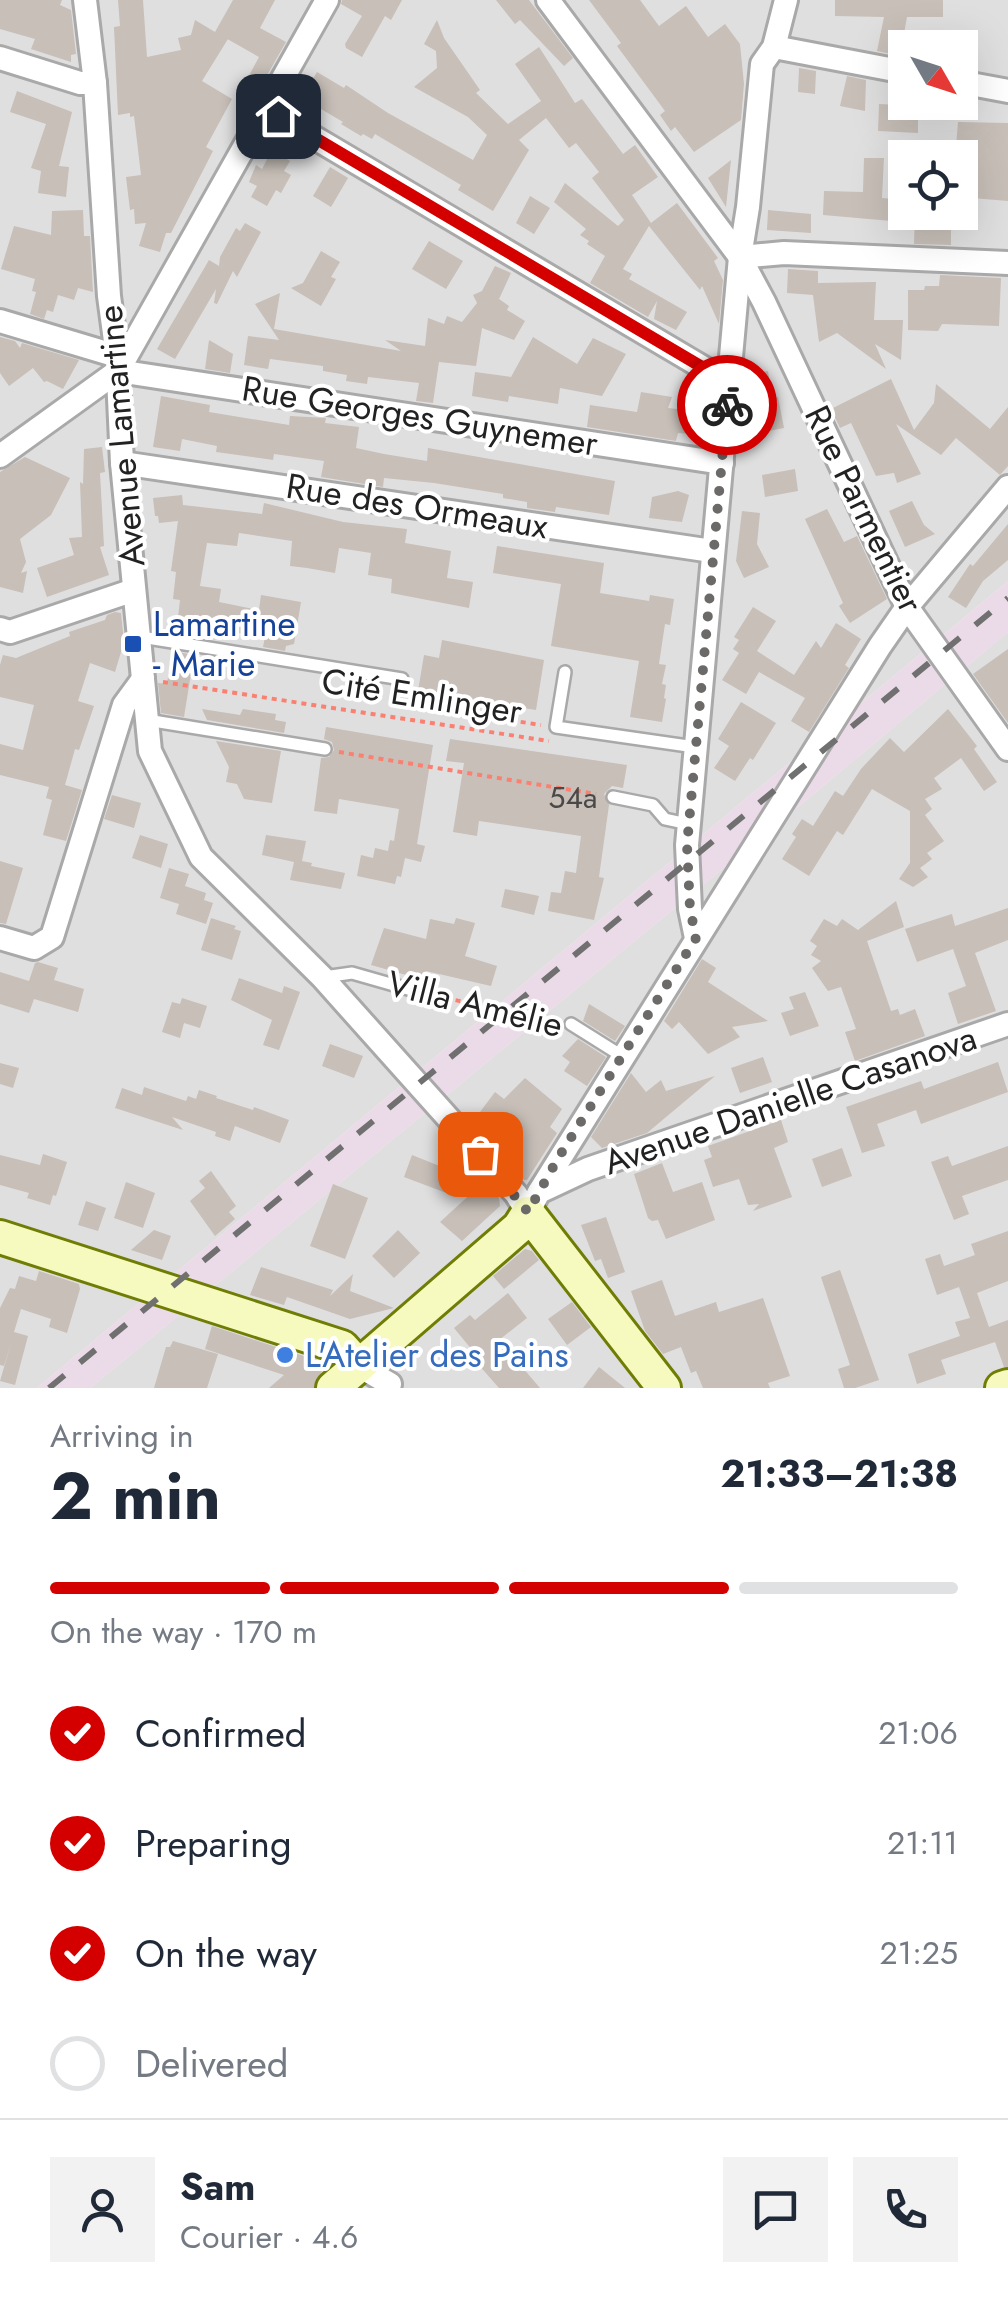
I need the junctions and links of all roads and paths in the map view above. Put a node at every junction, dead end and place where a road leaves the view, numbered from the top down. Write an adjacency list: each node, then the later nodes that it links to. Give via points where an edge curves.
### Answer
1 (85, 0): 8 (street, Avenue Lamartine)
2 (327, 0): 11 (street)
3 (548, 0): 12 (street, Rue Parmentier)
4 (786, 0): 5 (street)
5 (774, 47): 7 (street); 12 (street, via 762,64)
6 (0, 58): 8 (street)
7 (888, 69)
8 (95, 83): 15 (street, Avenue Lamartine)
9 (978, 85): 10 (street)
10 (1008, 91)
11 (266, 109): 15 (street); 16 (street)
12 (740, 257): 13 (street); 16 (street); 23 (street, Rue Parmentier)
13 (1008, 263)
14 (0, 321): 15 (street, Rue Georges Guynemer)
15 (118, 364): 17 (street); 18 (street, Avenue Lamartine); 19 (street, Rue Georges Guynemer)
16 (729, 383): 19 (street)
17 (0, 456)
18 (122, 463): 21 (street, Rue des Ormeaux); 22 (street, Avenue Lamartine)
19 (722, 463): 21 (street)
20 (1008, 487): 23 (street)
21 (712, 551): 33 (street)
22 (134, 590): 24 (street, via 10,632); 25 (street, Avenue Lamartine)
23 (908, 607): 35 (street, Rue Parmentier); 39 (street)
24 (0, 629)
25 (141, 638): 27 (street, Avenue Lamartine); 28 (lane)
26 (565, 672): 31 (lane)
27 (143, 679): 30 (street, Avenue Lamartine); 32 (path, Cité Emlinger); 38 (street, via 124,705 52,938 34,948)
28 (402, 679)
29 (412, 706): 31 (path)
30 (146, 720): 34 (lane); 40 (street, Avenue Lamartine, via 150,751 201,857)
31 (556, 727): 33 (lane)
32 (556, 742)
33 (695, 747): 37 (street)
34 (325, 749): 36 (path)
35 (1008, 749)
36 (613, 796): 37 (lane, via 653,805 665,819)
37 (688, 824): 39 (street)
38 (0, 938)
39 (696, 938): 44 (street)
40 (322, 977): 41 (lane, Villa Amélie, via 352,973); 45 (street, Avenue Lamartine, via 516,1194)
41 (422, 993): 42 (path, Villa Amélie)
42 (571, 1024): 44 (lane, Villa Amélie)
43 (1008, 1024): 45 (street, Avenue Danielle Casanova, via 588,1169)
44 (622, 1056): 45 (street)
45 (534, 1202): 47 (street, via 519,1227); 50 (street)
46 (0, 1237): 47 (street, via 342,1347)
47 (359, 1366): 48 (street); 49 (street)
48 (397, 1386)
49 (333, 1388)
50 (664, 1388)

